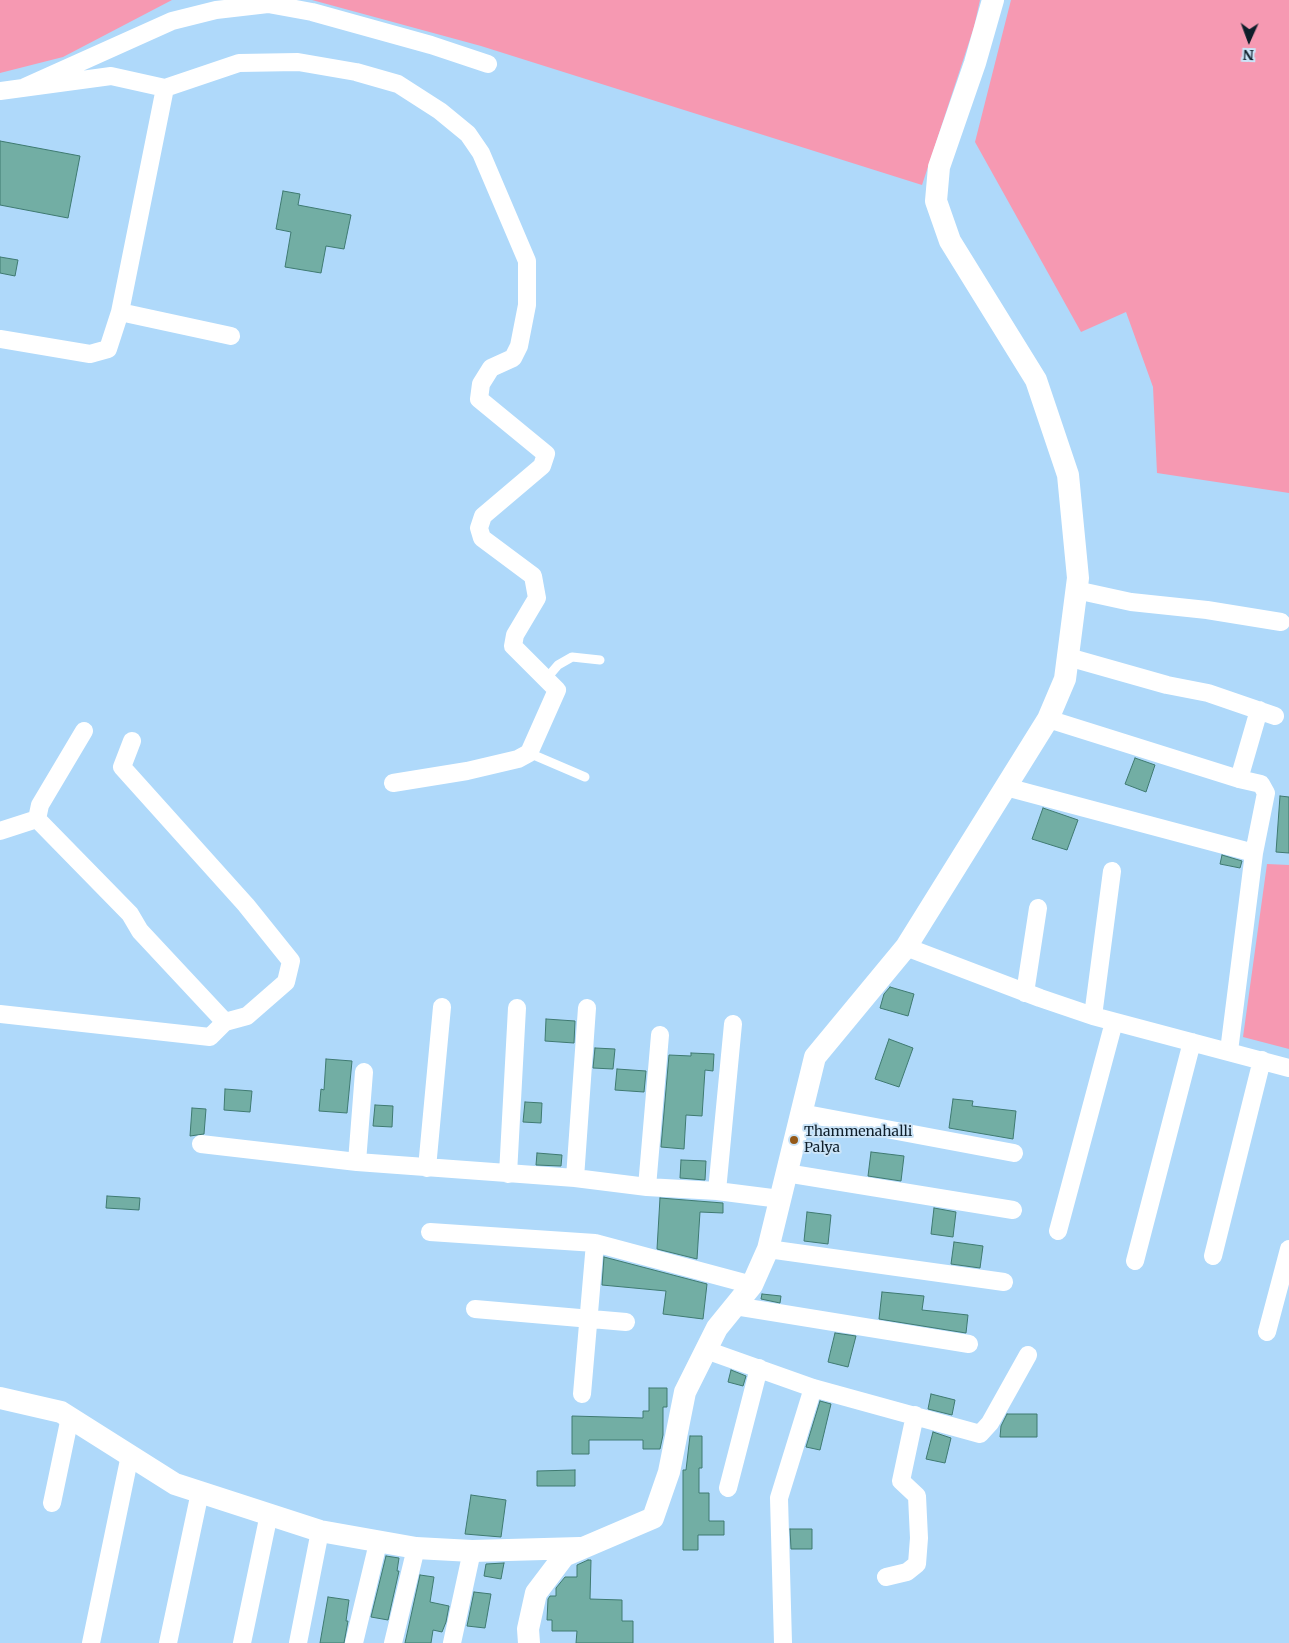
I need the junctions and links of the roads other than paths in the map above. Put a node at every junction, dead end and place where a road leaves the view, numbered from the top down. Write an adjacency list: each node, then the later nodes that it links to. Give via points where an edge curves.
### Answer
1 (993, 0): 9 (street, via 939,167 936,201 950,241 1036,380 1068,476 1078,578)
2 (488, 64): 3 (street, via 312,12 268,4 216,10 172,21)
3 (26, 87): 4 (street, via 111,76); 5 (street)
4 (165, 88): 6 (street); 13 (street, via 239,63 298,62 356,72 398,84 440,111 468,134 481,153 527,262 527,305 519,346 513,358 492,368 481,384 479,399 546,454 542,466 483,516 479,528 482,538 533,576 537,598 515,635 514,646)
5 (0, 91)
6 (120, 312): 7 (street); 8 (street, via 108,349 90,354)
7 (231, 336)
8 (0, 338)
9 (1076, 590): 10 (street, via 1131,602); 11 (street)
10 (1281, 622)
11 (1068, 656): 14 (street, via 1065,679); 19 (street, via 1167,685 1208,692 1267,713)
12 (600, 660): 13 (lane, via 572,658 558,665)
13 (546, 679): 17 (street, via 558,690)
14 (1048, 719): 19 (street); 21 (street)
15 (84, 731): 22 (street, via 40,805)
16 (132, 741): 34 (street, via 122,767 291,961 286,982 247,1016)
17 (529, 753): 18 (lane); 20 (street, via 518,759 468,771)
18 (585, 776)
19 (1239, 779): 24 (street, via 1261,784 1266,793)
20 (393, 783)
21 (1006, 788): 24 (street); 27 (street)
22 (37, 819): 23 (street); 34 (street, via 130,914 140,931)
23 (0, 831)
24 (1254, 853): 39 (street)
25 (1112, 871): 33 (street)
26 (1038, 908): 28 (street)
27 (906, 947): 28 (street); 43 (street, via 815,1058)
28 (1025, 993): 33 (street)
29 (442, 1007): 47 (street)
30 (517, 1008): 49 (street)
31 (587, 1008): 50 (street)
32 (0, 1014): 34 (street, via 210,1037)
33 (1093, 1016): 35 (street)
34 (225, 1022)
35 (1114, 1022): 38 (street); 55 (street)
36 (733, 1024): 52 (street)
37 (660, 1035): 51 (street)
38 (1192, 1042): 39 (street); 61 (street)
39 (1229, 1051): 40 (street)
40 (1262, 1060): 41 (street); 60 (street)
41 (1289, 1068)
42 (364, 1072): 46 (street)
43 (801, 1112): 45 (street); 48 (street)
44 (201, 1144): 46 (street)
45 (1014, 1153)
46 (357, 1162): 47 (street)
47 (427, 1168): 49 (street)
48 (786, 1173): 53 (street); 54 (street)
49 (508, 1174): 50 (street)
50 (575, 1178): 51 (street)
51 (647, 1187): 52 (street)
52 (718, 1191): 53 (street)
53 (780, 1199): 58 (street)
54 (1013, 1210)
55 (1058, 1231)
56 (430, 1232): 57 (street)
57 (595, 1243): 63 (street); 66 (street)
58 (768, 1249): 62 (street); 63 (street)
59 (1289, 1249): 68 (street)
60 (1213, 1256)
61 (1135, 1261)
62 (1004, 1282)
63 (752, 1286): 64 (street)
64 (735, 1306): 69 (street); 70 (street, via 717,1328)
65 (475, 1309): 66 (street)
66 (588, 1318): 67 (street); 74 (street)
67 (626, 1322)
68 (1267, 1332)
69 (968, 1344)
70 (706, 1350): 72 (street); 86 (street, via 685,1392 669,1472 653,1518)
71 (1028, 1355): 76 (street, via 990,1423 980,1434)
72 (759, 1368): 73 (street); 79 (street)
73 (813, 1388): 76 (street); 97 (street, via 779,1498)
74 (582, 1394)
75 (0, 1398): 77 (street)
76 (915, 1415): 88 (street, via 901,1481 917,1496 917,1564 907,1572)
77 (70, 1417): 78 (street); 81 (street)
78 (130, 1455): 80 (street, via 175,1484); 89 (street)
79 (728, 1488)
80 (200, 1492): 82 (street); 90 (street)
81 (52, 1503)
82 (269, 1514): 83 (street); 91 (street)
83 (320, 1532): 84 (street); 92 (street)
84 (378, 1543): 85 (street); 93 (street)
85 (416, 1548): 87 (street); 94 (street)
86 (581, 1548): 87 (street); 96 (street, via 564,1556 536,1593 528,1629)
87 (472, 1551): 95 (street)
88 (886, 1577)
89 (91, 1643)
90 (168, 1643)
91 (242, 1643)
92 (298, 1643)
93 (354, 1643)
94 (393, 1643)
95 (452, 1643)
96 (529, 1643)
97 (782, 1643)

